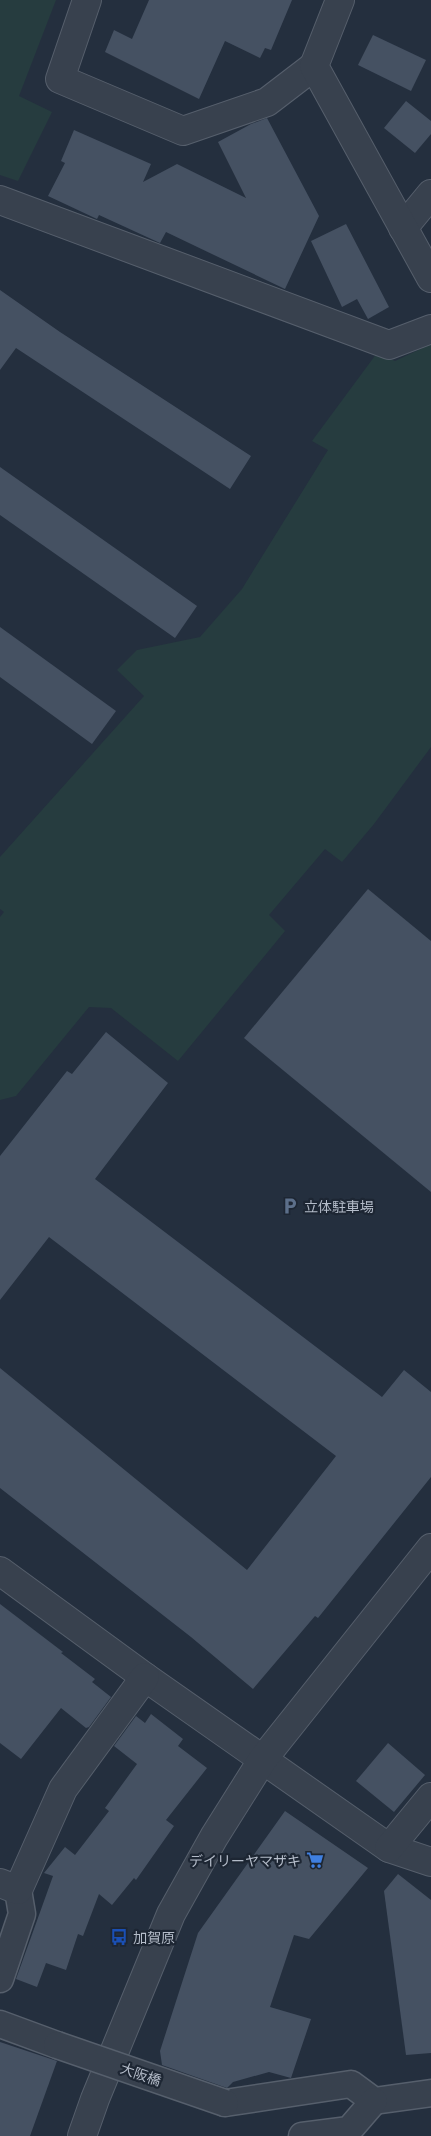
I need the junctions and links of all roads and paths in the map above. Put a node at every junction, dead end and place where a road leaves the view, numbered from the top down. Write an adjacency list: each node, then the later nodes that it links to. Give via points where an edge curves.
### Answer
1 (87, 0): 3 (street, via 60,79 183,131 266,102)
2 (340, 0): 3 (street)
3 (314, 66): 6 (street)
4 (431, 194): 6 (street)
5 (0, 200): 8 (street, via 389,345)
6 (403, 228): 7 (street)
7 (431, 278)
8 (431, 329)
9 (431, 1548): 12 (street)
10 (0, 1571): 11 (street)
11 (145, 1677): 12 (street); 16 (street, via 63,1789)
12 (263, 1759): 14 (street); 21 (street, via 214,1836 171,1914)
13 (431, 1797): 14 (street)
14 (389, 1848): 15 (street)
15 (431, 1862)
16 (9, 1886): 17 (street, via 22,1914)
17 (0, 1980)
18 (0, 2024): 20 (street, 大阪橋, bridge, via 225,2103 351,2084)
19 (431, 2093): 20 (street)
20 (374, 2101): 22 (street, via 349,2130)
21 (82, 2136)
22 (302, 2136)

